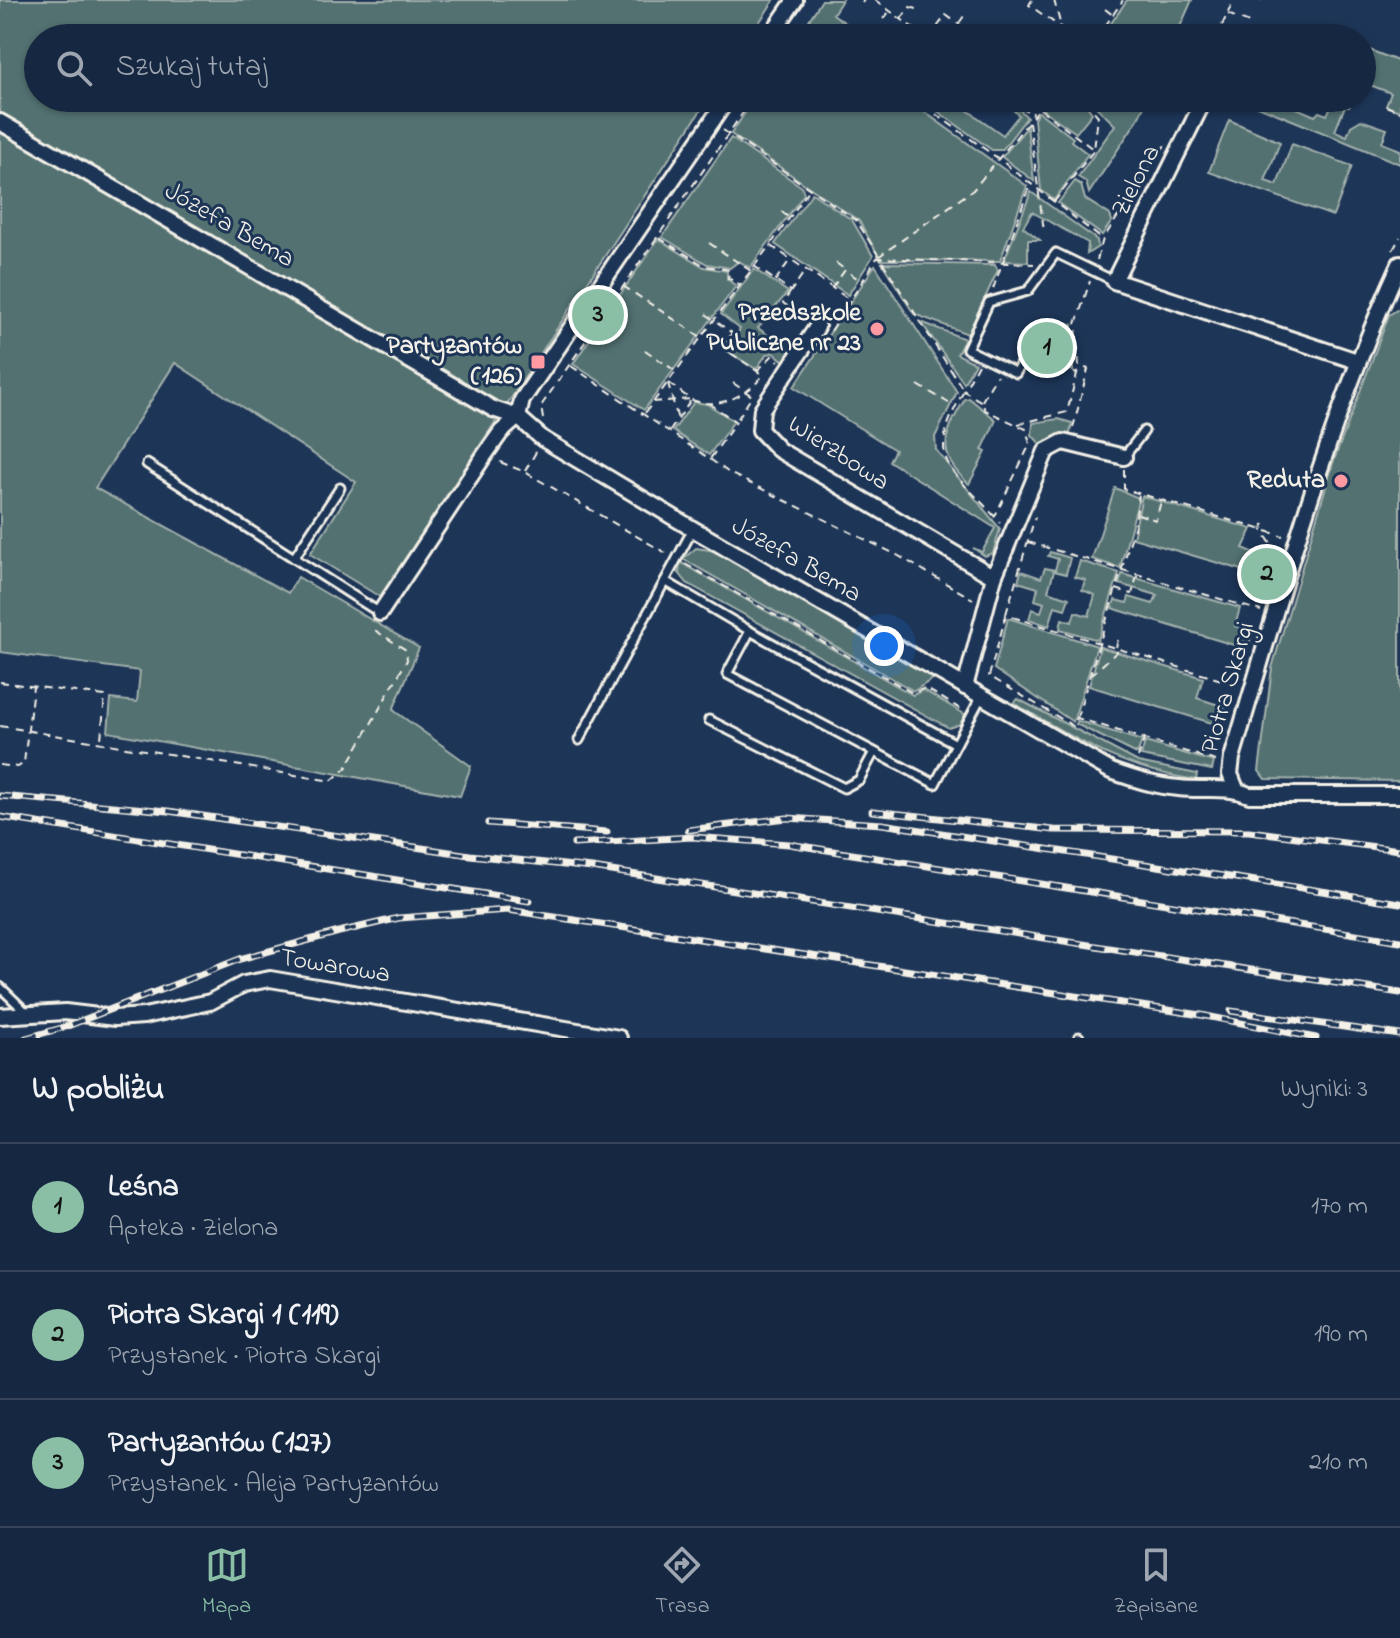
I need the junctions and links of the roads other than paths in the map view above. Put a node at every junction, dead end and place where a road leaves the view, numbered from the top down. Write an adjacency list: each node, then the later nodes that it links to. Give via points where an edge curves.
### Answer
1 (795, 0): 2 (street)
2 (779, 24)
3 (719, 112): 12 (street, via 522,400)
4 (1198, 112): 7 (street, Zielona)
5 (0, 122): 12 (street, Józefa Bema, via 493,409)
6 (1400, 264): 8 (street, Piotra Skargi)
7 (1114, 281): 10 (lane, via 1056,253 1028,291 989,302 967,349 1016,373); 11 (street)
8 (1395, 288): 11 (street, Piotra Skargi)
9 (819, 328): 19 (street, Wierzbowa, via 762,409 760,430 779,450)
10 (1027, 350)
11 (1357, 361): 29 (street, Piotra Skargi, via 1232,758 1230,774)
12 (518, 417): 17 (street, Józefa Bema, via 543,439); 21 (street, via 484,456)
13 (1144, 431): 14 (lane)
14 (1124, 457): 19 (street, via 1063,442 1046,451)
15 (147, 464): 18 (lane)
16 (340, 488): 18 (lane)
17 (693, 529): 20 (lane); 23 (street, Józefa Bema)
18 (294, 558): 21 (lane)
19 (994, 577): 23 (street)
20 (665, 581): 22 (lane); 26 (lane)
21 (380, 613)
22 (750, 631): 27 (lane); 28 (lane, via 727,674)
23 (965, 687): 24 (street, Józefa Bema)
24 (982, 695): 27 (lane); 29 (street, Józefa Bema, via 1111,771 1145,784)
25 (709, 720): 28 (lane, via 844,788 859,780)
26 (579, 740)
27 (956, 744): 28 (lane, via 935,784)
28 (874, 752)
29 (1236, 789): 30 (street, Piotra Skargi, via 1249,795)
30 (1400, 795)
31 (0, 987): 32 (lane)
32 (29, 1014): 33 (street, Towarowa); 34 (street, Towarowa, via 144,1016 210,1002 244,984 270,979)
33 (0, 1016)
34 (619, 1038)

